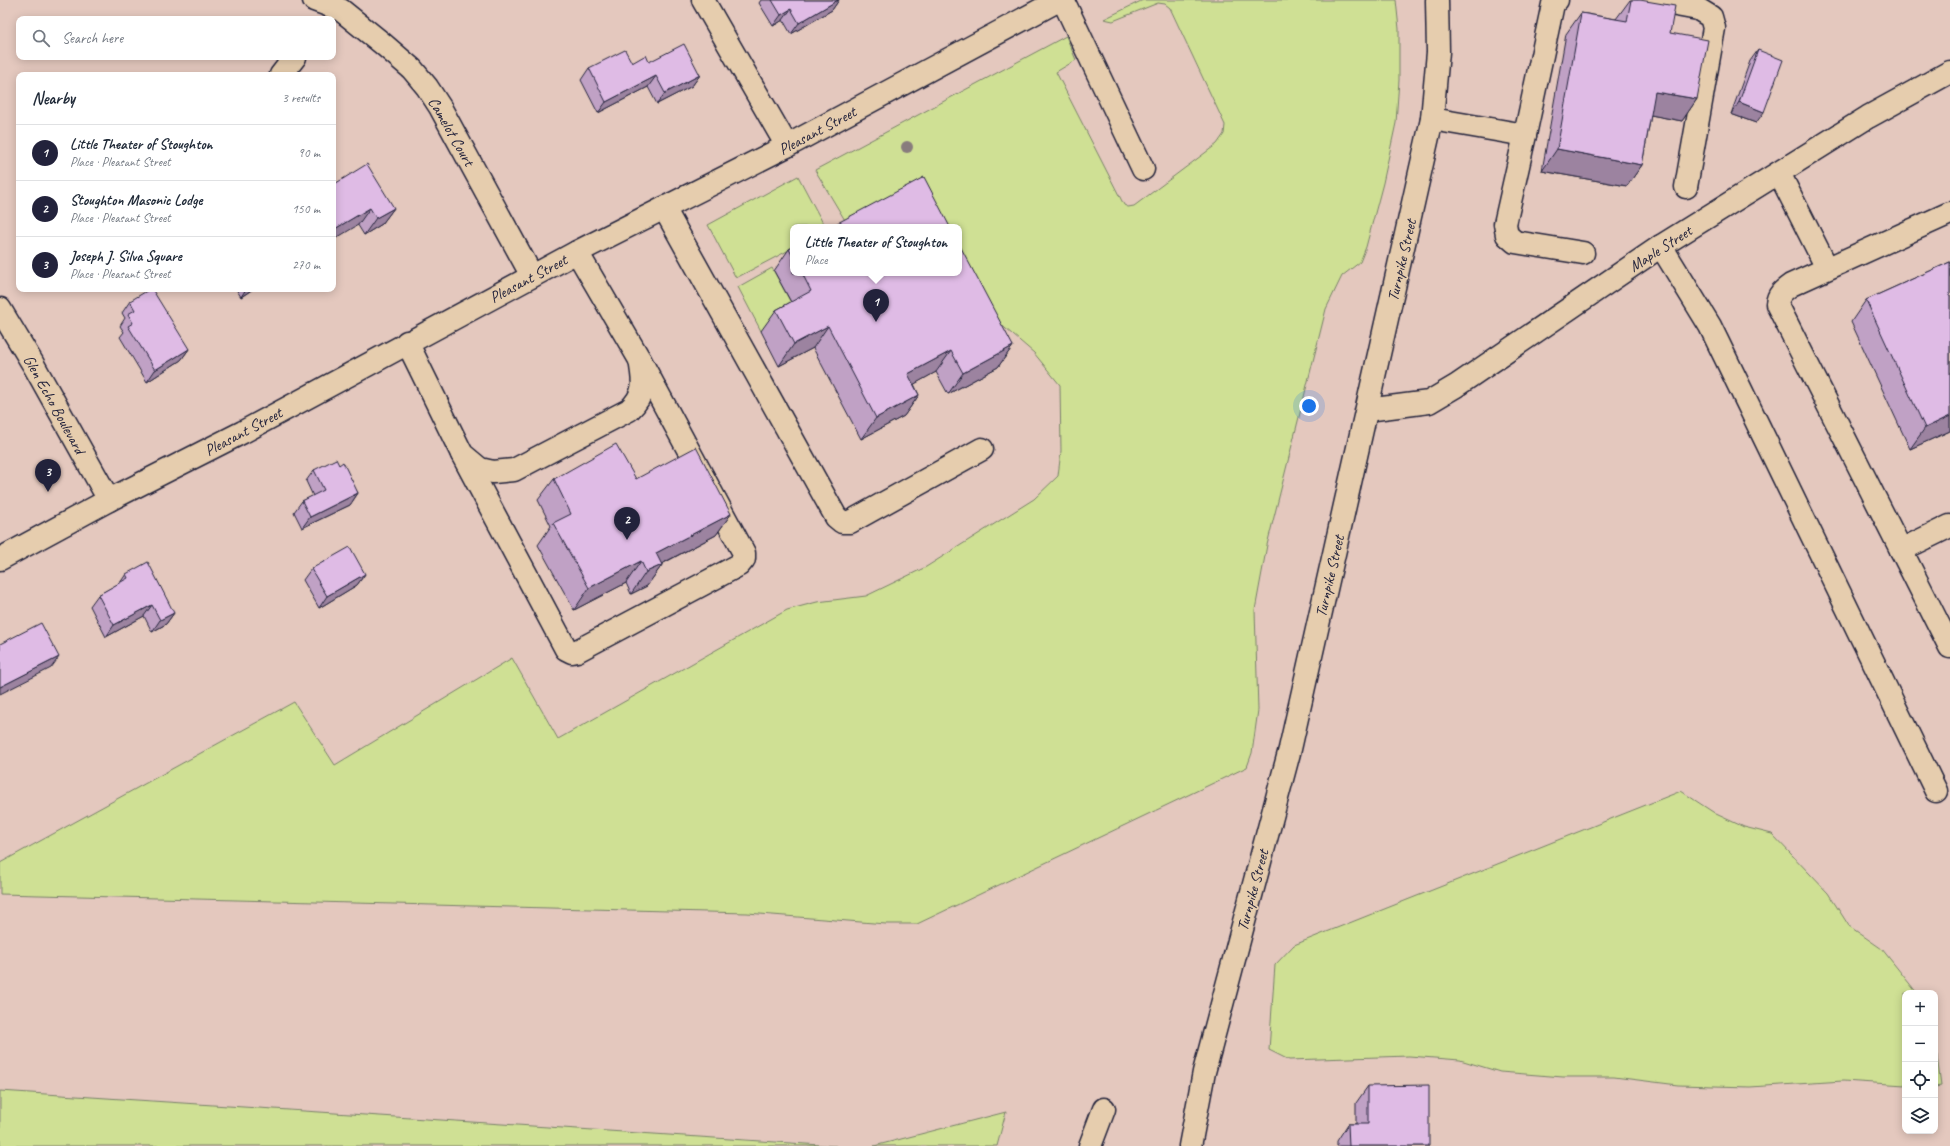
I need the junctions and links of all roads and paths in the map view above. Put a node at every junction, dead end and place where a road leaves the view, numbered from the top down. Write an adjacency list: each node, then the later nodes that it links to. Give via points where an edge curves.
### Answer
1 (314, 0): 8 (street, Camelot Court)
2 (703, 0): 14 (street)
3 (1058, 0): 14 (street, Pleasant Street)
4 (1063, 0): 15 (street)
5 (1437, 0): 12 (street, Turnpike Street, via 1438,52)
6 (1557, 0): 13 (street, via 1553,4)
7 (1649, 0): 17 (street, via 1698,9 1711,17 1714,28)
8 (339, 10): 24 (street, Camelot Court, via 412,69 427,87)
9 (293, 60): 10 (street)
10 (283, 72)
11 (1950, 72): 16 (street, Maple Street, via 1868,117)
12 (1432, 119): 13 (street); 28 (street, Turnpike Street)
13 (1525, 135): 22 (street, via 1505,224 1507,235 1515,242)
14 (787, 146): 18 (street, Pleasant Street)
15 (1143, 169)
16 (1779, 173): 20 (street, Maple Street); 23 (street)
17 (1686, 187)
18 (664, 208): 21 (street, Pleasant Street); 29 (street, via 836,517 842,522 850,522)
19 (1950, 213): 23 (street)
20 (1661, 246): 28 (street, Maple Street, via 1456,386 1428,402); 36 (street, via 1710,326)
21 (577, 252): 24 (street, Pleasant Street); 27 (street)
22 (1583, 253)
23 (1827, 268): 33 (street, via 1782,291 1777,304)
24 (532, 276): 26 (street, Pleasant Street)
25 (0, 309): 31 (street, Glen Echo Boulevard)
26 (407, 342): 30 (street); 31 (street, Pleasant Street, via 243,432)
27 (640, 360): 30 (street, via 643,389 638,401 629,410 521,467 504,472 480,469); 30 (street, via 744,553 744,559 739,565 592,644 572,652 566,649)
28 (1367, 410): 39 (street, Turnpike Street, via 1290,749 1204,1072)
29 (982, 449)
30 (462, 454)
31 (109, 500): 34 (street, Pleasant Street)
32 (1950, 526): 33 (street)
33 (1901, 550): 35 (street)
34 (0, 559)
35 (1950, 647)
36 (1936, 791)
37 (1104, 1109): 38 (street)
38 (1090, 1146)
39 (1190, 1146)

